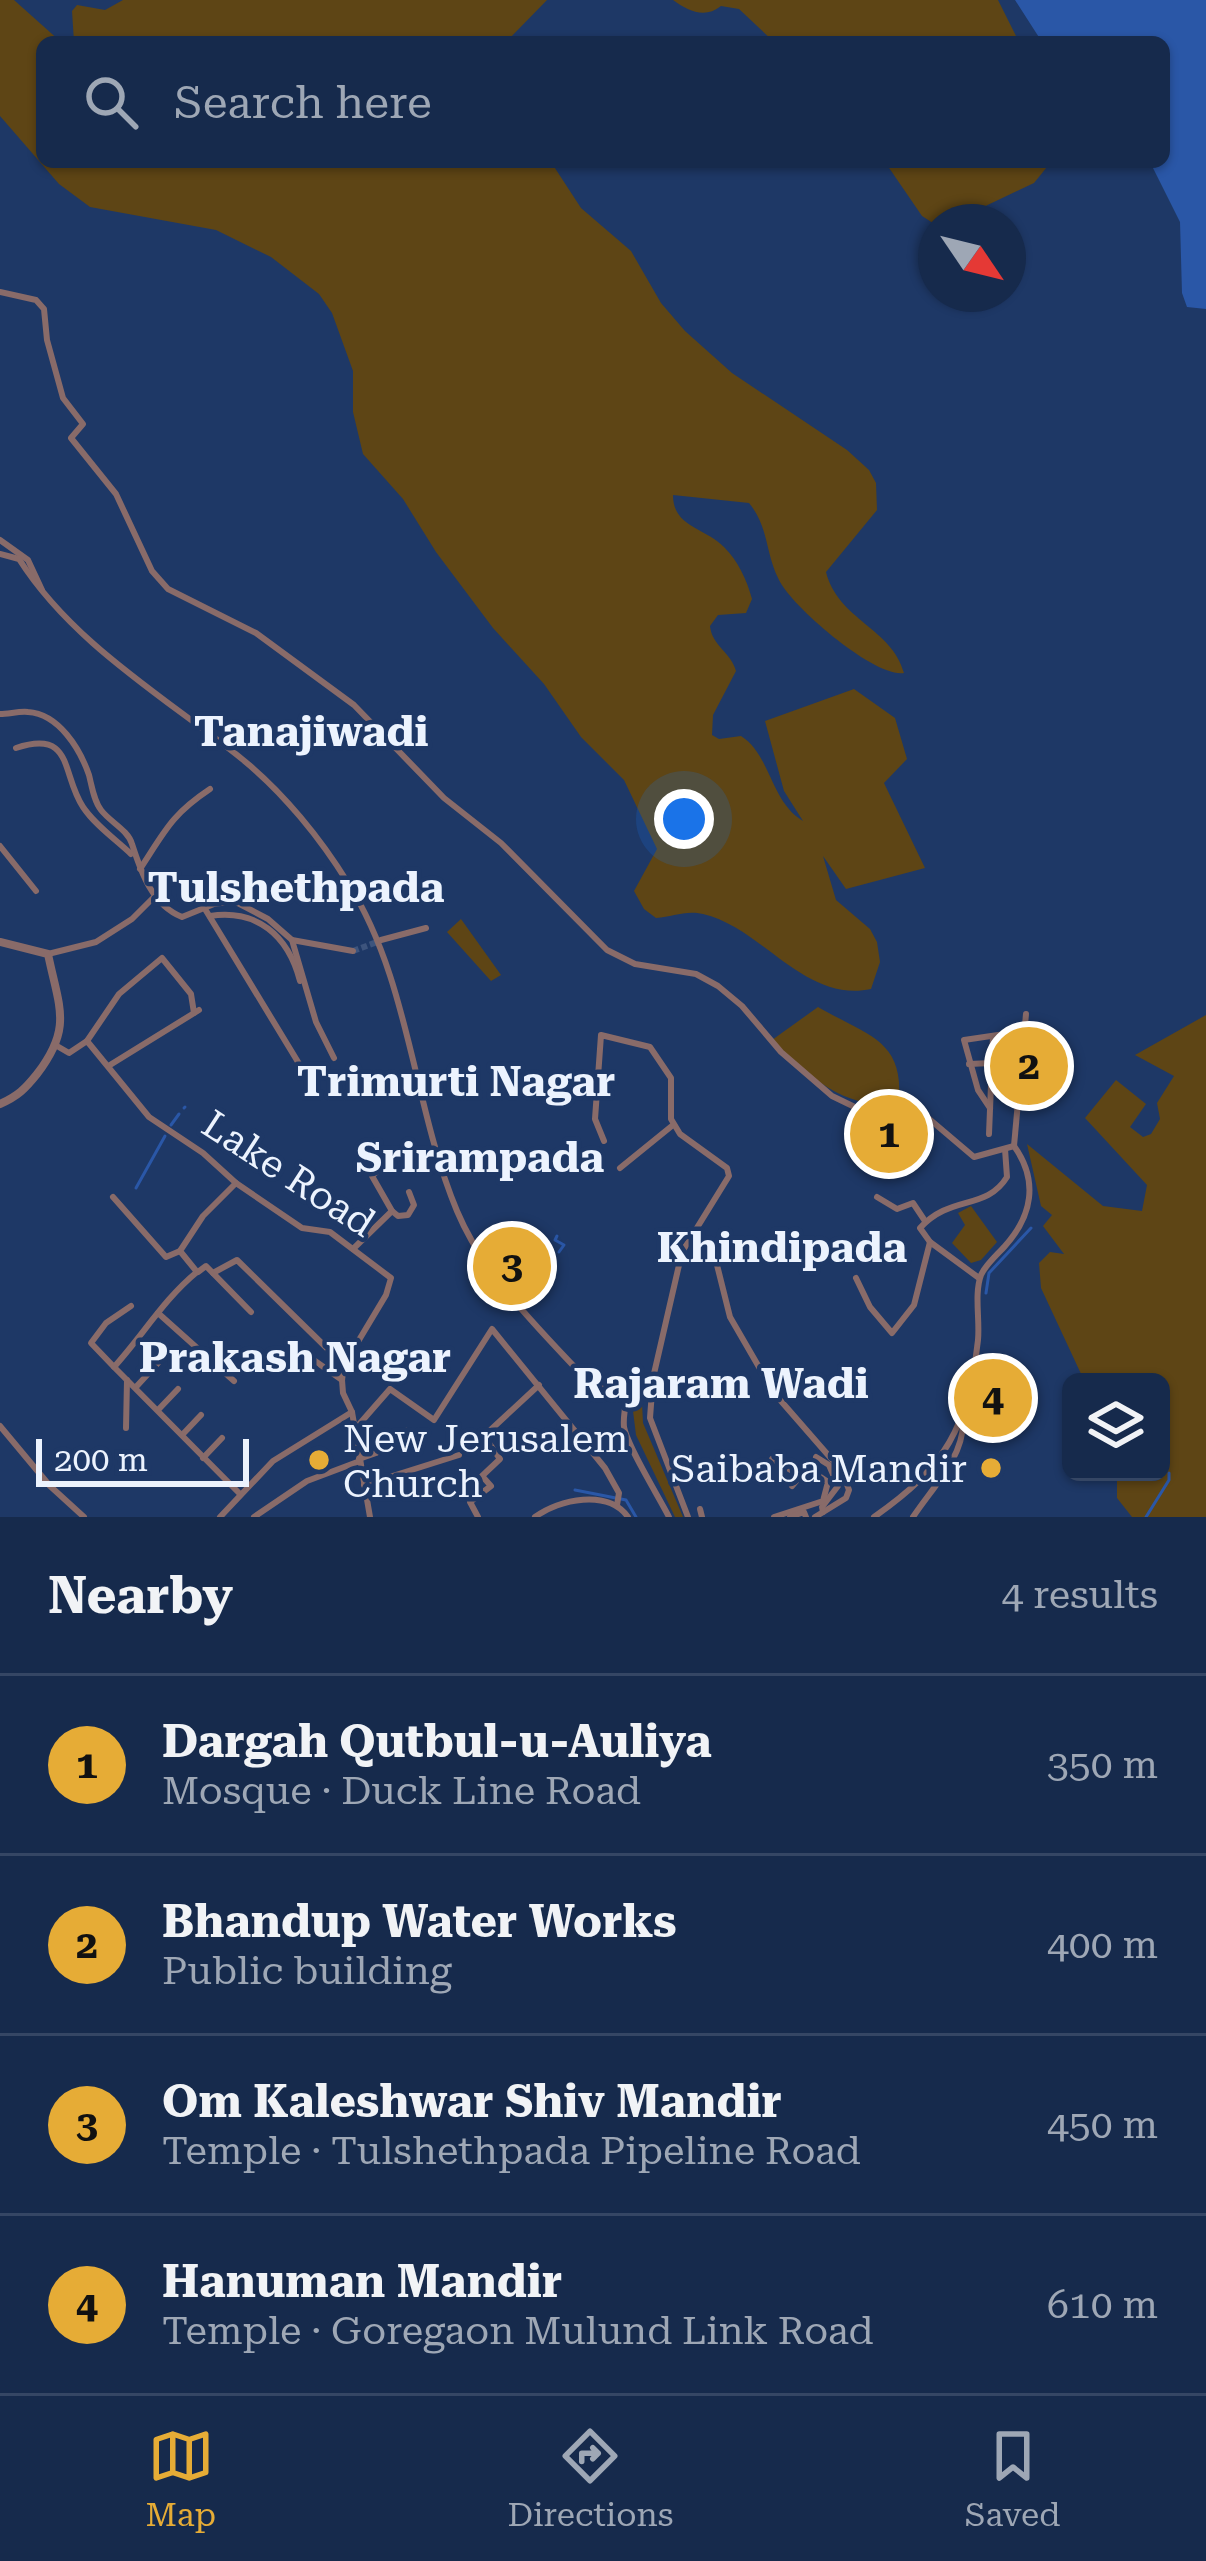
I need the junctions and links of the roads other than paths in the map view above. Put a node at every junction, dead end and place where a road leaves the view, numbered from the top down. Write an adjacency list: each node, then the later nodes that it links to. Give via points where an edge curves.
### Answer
1 (0, 292): 36 (street, via 44,309 63,398 82,424 71,438 116,494 168,589 256,633 354,705 607,950 718,986 793,1063 853,1108 921,1112 974,1157)
2 (0, 540): 4 (street, via 28,560)
3 (0, 554): 4 (street, via 20,559)
4 (42, 590): 14 (street, via 99,648 247,762 313,832)
5 (0, 713): 9 (street, via 45,717 68,736 97,803 132,840)
6 (16, 748): 9 (street, via 35,742 64,757 84,808)
7 (210, 789): 10 (street, via 188,801)
8 (0, 846): 11 (street)
9 (134, 856): 10 (street)
10 (140, 869): 12 (street)
11 (36, 891)
12 (154, 897): 13 (street, via 182,917); 19 (street, via 96,942)
13 (207, 913): 16 (street, via 234,901); 20 (street, via 237,913 272,931); 30 (street)
14 (370, 921): 15 (street, via 383,940); 94 (street, via 458,1215 509,1297 596,1390 614,1382 622,1388 624,1428)
15 (426, 928)
16 (292, 940): 18 (street); 26 (street)
17 (0, 942): 19 (street)
18 (352, 950)
19 (48, 954): 25 (street)
20 (300, 981)
21 (1026, 1014): 22 (street)
22 (1025, 1031): 23 (street); 36 (street)
23 (993, 1034): 27 (street); 28 (street, via 964,1040)
24 (87, 1041): 25 (street, via 69,1053); 29 (street, Lake Road); 29 (street, via 119,994 162,958 196,1011)
25 (57, 1046): 31 (street, via 20,1095)
26 (334, 1058)
27 (992, 1063): 28 (street); 32 (street)
28 (969, 1064): 32 (street)
29 (110, 1065): 39 (street, Lake Road, via 149,1117)
30 (312, 1085)
31 (0, 1104)
32 (990, 1108): 34 (street)
33 (674, 1124): 35 (street, via 670,1078 650,1047 601,1035 595,1119); 38 (street); 45 (street, via 729,1175)
34 (989, 1134)
35 (604, 1141)
36 (1009, 1147): 44 (street, via 1007,1177 994,1194 944,1207); 52 (street, via 1030,1178 1029,1210)
37 (384, 1165): 43 (street, via 371,1176)
38 (620, 1168)
39 (236, 1184): 47 (street, Lake Road, via 302,1228 330,1232); 48 (street)
40 (410, 1192): 43 (street, via 408,1215)
41 (113, 1197): 48 (street, via 166,1257)
42 (877, 1197): 44 (street, via 898,1208 914,1202)
43 (392, 1211): 47 (street)
44 (925, 1222): 46 (street, via 920,1228)
45 (691, 1235): 86 (street, via 716,1261 730,1317 780,1403 842,1471 847,1498); 95 (street, via 676,1273 650,1418)
46 (930, 1242): 51 (street, via 914,1305 892,1333); 52 (street)
47 (353, 1249): 58 (street, Lake Road, via 391,1278)
48 (180, 1251): 49 (street)
49 (197, 1272): 50 (street, via 206,1265); 55 (street)
50 (213, 1273): 54 (street); 58 (street, via 237,1260)
51 (856, 1277)
52 (980, 1279): 69 (street)
53 (131, 1306): 59 (street, via 91,1343)
54 (251, 1312)
55 (158, 1313): 59 (street); 62 (street)
56 (308, 1357): 61 (street)
57 (158, 1364): 64 (street)
58 (344, 1365): 61 (street, Lake Road)
59 (114, 1367): 60 (street)
60 (127, 1380): 64 (street); 71 (street)
61 (342, 1380): 67 (street, Lake Road)
62 (234, 1381)
63 (539, 1385): 72 (street, via 492,1329 434,1420 390,1389); 85 (street, via 605,1468); 87 (street, via 484,1436 500,1459 482,1476 491,1486 470,1502)
64 (136, 1388): 66 (street)
65 (178, 1389): 66 (street)
66 (158, 1410): 74 (street)
67 (352, 1412): 72 (street, Lake Road); 84 (street, via 273,1461)
68 (201, 1415): 74 (street)
69 (963, 1419): 99 (street, via 935,1468); 100 (street, via 954,1458)
70 (0, 1426): 88 (street)
71 (126, 1428)
72 (355, 1429): 80 (street, Lake Road)
73 (406, 1431): 80 (street)
74 (182, 1435): 78 (street)
75 (223, 1438): 78 (street)
76 (459, 1455): 82 (street)
77 (816, 1457): 86 (street, via 838,1486)
78 (203, 1458): 84 (street)
79 (772, 1459): 81 (street)
80 (360, 1460): 82 (street, Lake Road); 90 (street, via 296,1487)
81 (799, 1475): 83 (street); 96 (street, via 807,1468 821,1475 826,1497)
82 (364, 1485): 91 (street, Lake Road)
83 (793, 1486)
84 (240, 1494): 89 (street)
85 (618, 1500): 92 (street, via 575,1498); 93 (street)
86 (824, 1512): 98 (street)
87 (478, 1516)
88 (84, 1517)
89 (220, 1517)
90 (254, 1517)
91 (370, 1517)
92 (535, 1517)
93 (628, 1517)
94 (669, 1517)
95 (688, 1517)
96 (774, 1517)
97 (790, 1517): 98 (street)
98 (810, 1517)
99 (874, 1517)
100 (913, 1517)

